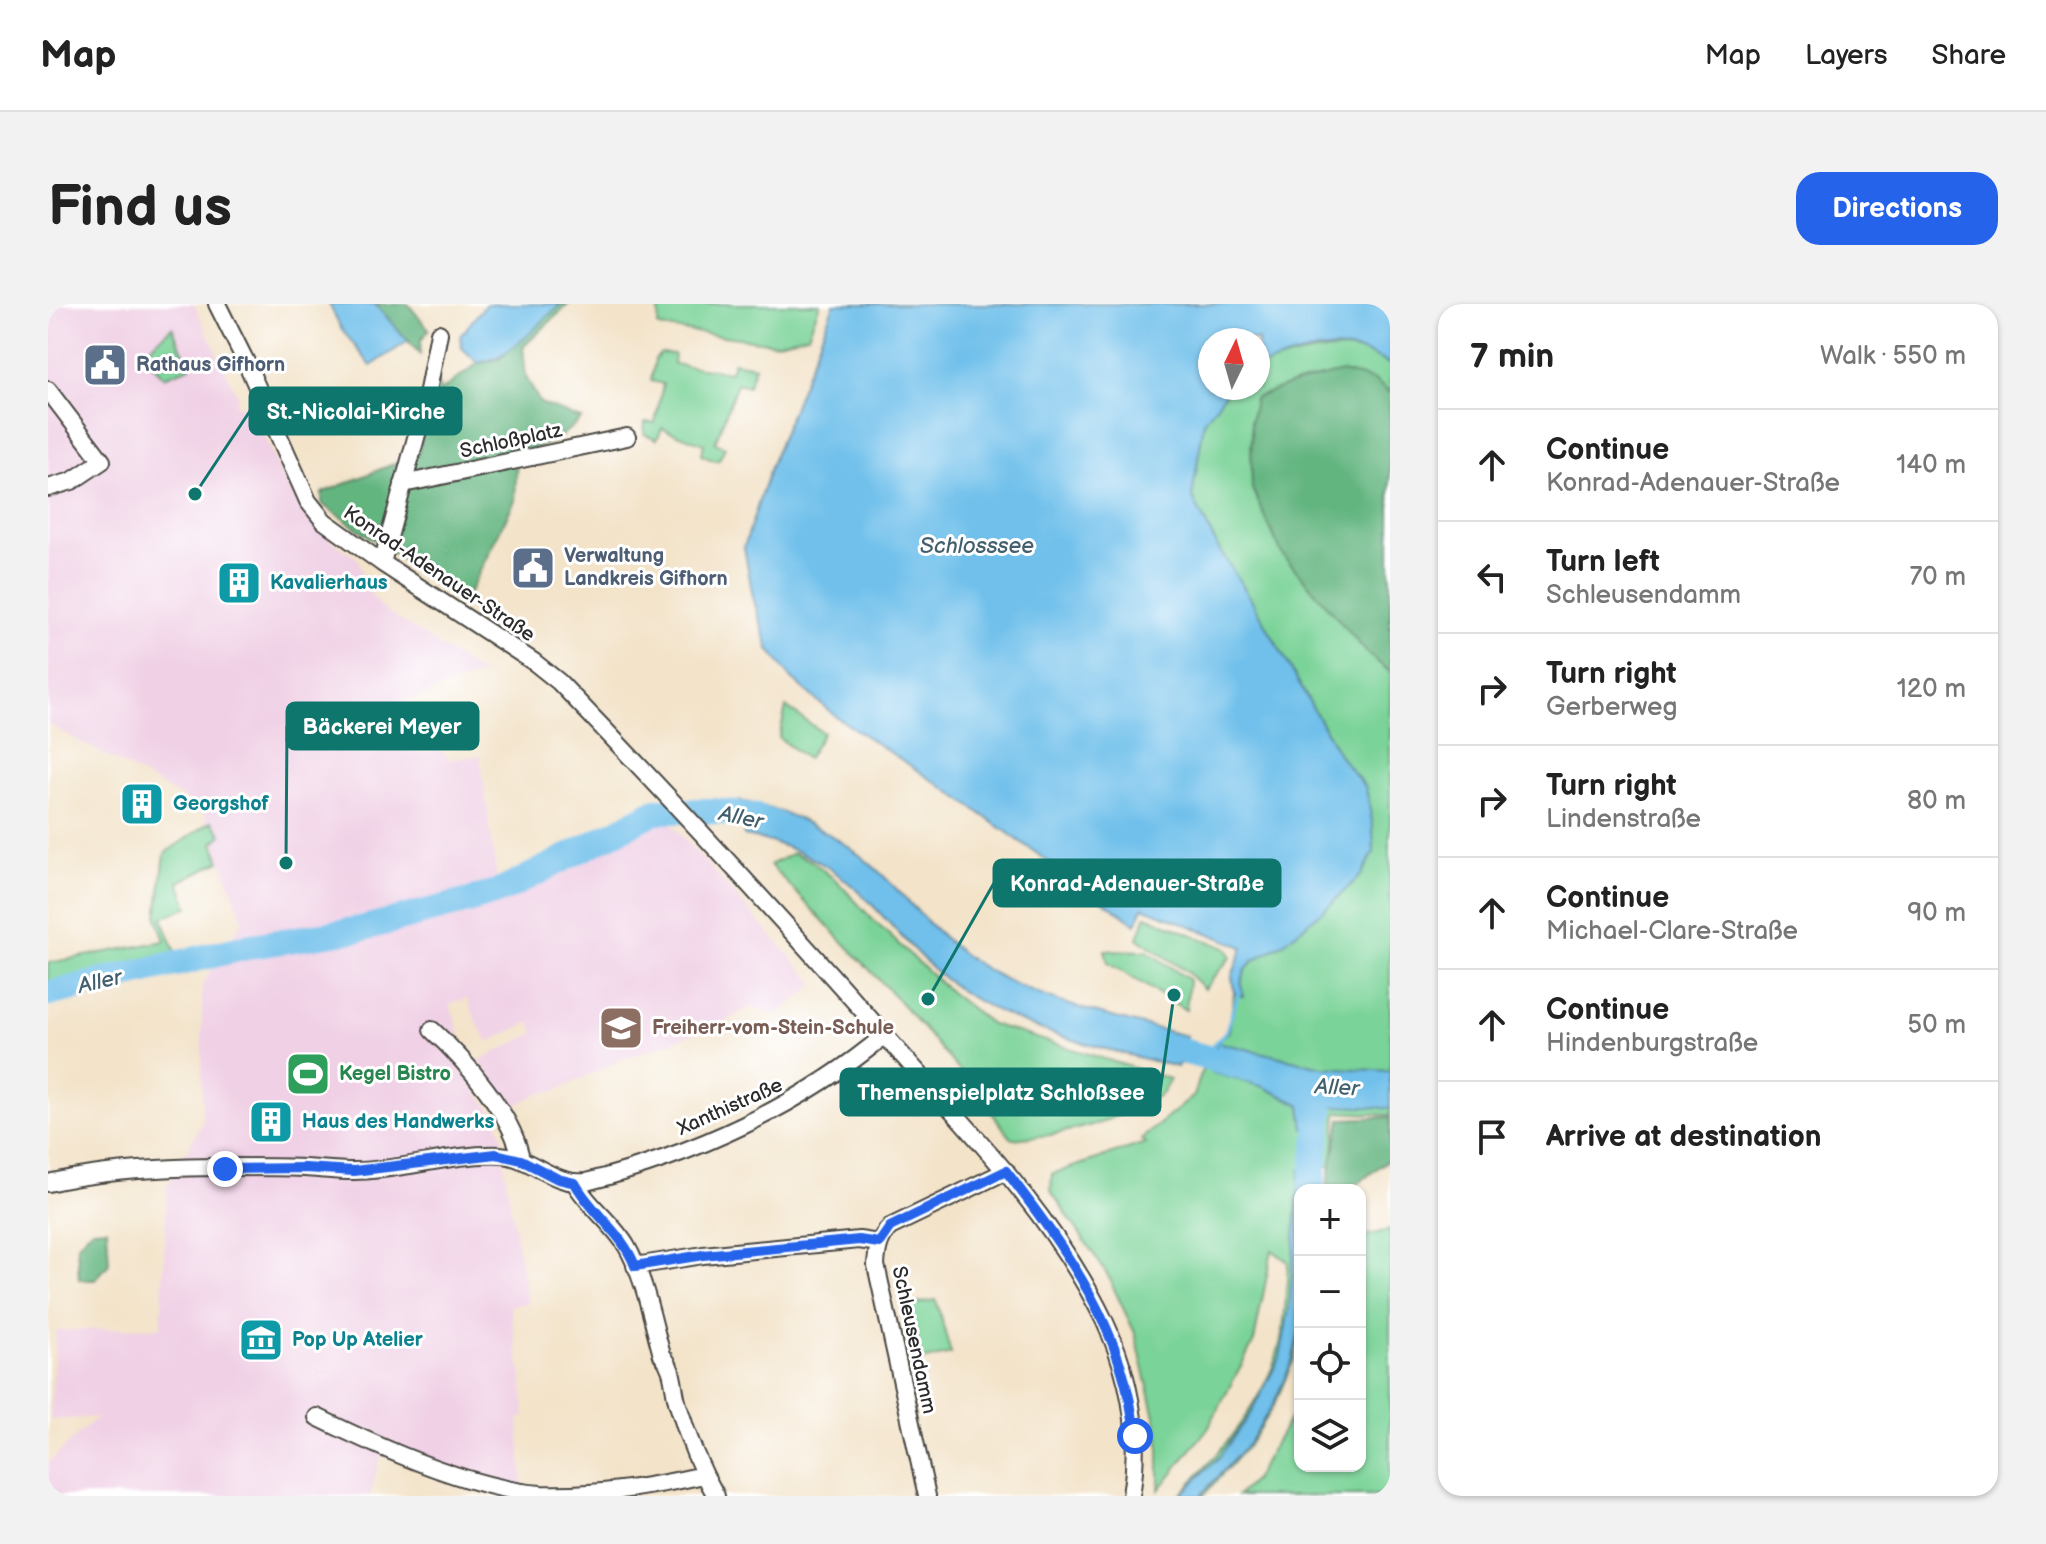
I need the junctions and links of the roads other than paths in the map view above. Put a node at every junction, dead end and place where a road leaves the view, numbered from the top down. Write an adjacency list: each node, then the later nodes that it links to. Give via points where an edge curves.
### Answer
1 (217, 304): 7 (street, Konrad-Adenauer-Straße, via 308,501 324,521)
2 (439, 333): 5 (street)
3 (48, 390): 6 (street, via 102,461 72,481)
4 (627, 437): 5 (street, Schloßplatz)
5 (403, 484): 7 (street)
6 (48, 488)
7 (382, 563): 9 (street, Konrad-Adenauer-Straße, via 559,682)
8 (432, 1030): 10 (street, via 498,1106 515,1135)
9 (885, 1035): 11 (street, Konrad-Adenauer-Straße); 13 (street, Xanthistraße, via 794,1101 692,1147)
10 (521, 1160): 12 (street, via 496,1154 363,1171 189,1169 77,1176); 13 (street)
11 (1006, 1171): 14 (street, Schleusendamm, via 890,1227); 20 (street, Konrad-Adenauer-Straße, via 1083,1281 1123,1366 1135,1436)
12 (48, 1183)
13 (575, 1183): 15 (street, via 626,1246)
14 (879, 1243): 15 (street, via 859,1240); 19 (street, Schleusendamm, via 876,1265)
15 (635, 1266): 17 (street, via 662,1355 664,1381)
16 (317, 1417): 17 (street, via 379,1448 530,1493 603,1493)
17 (704, 1475): 18 (street)
18 (716, 1496)
19 (927, 1496)
20 (1131, 1496)

